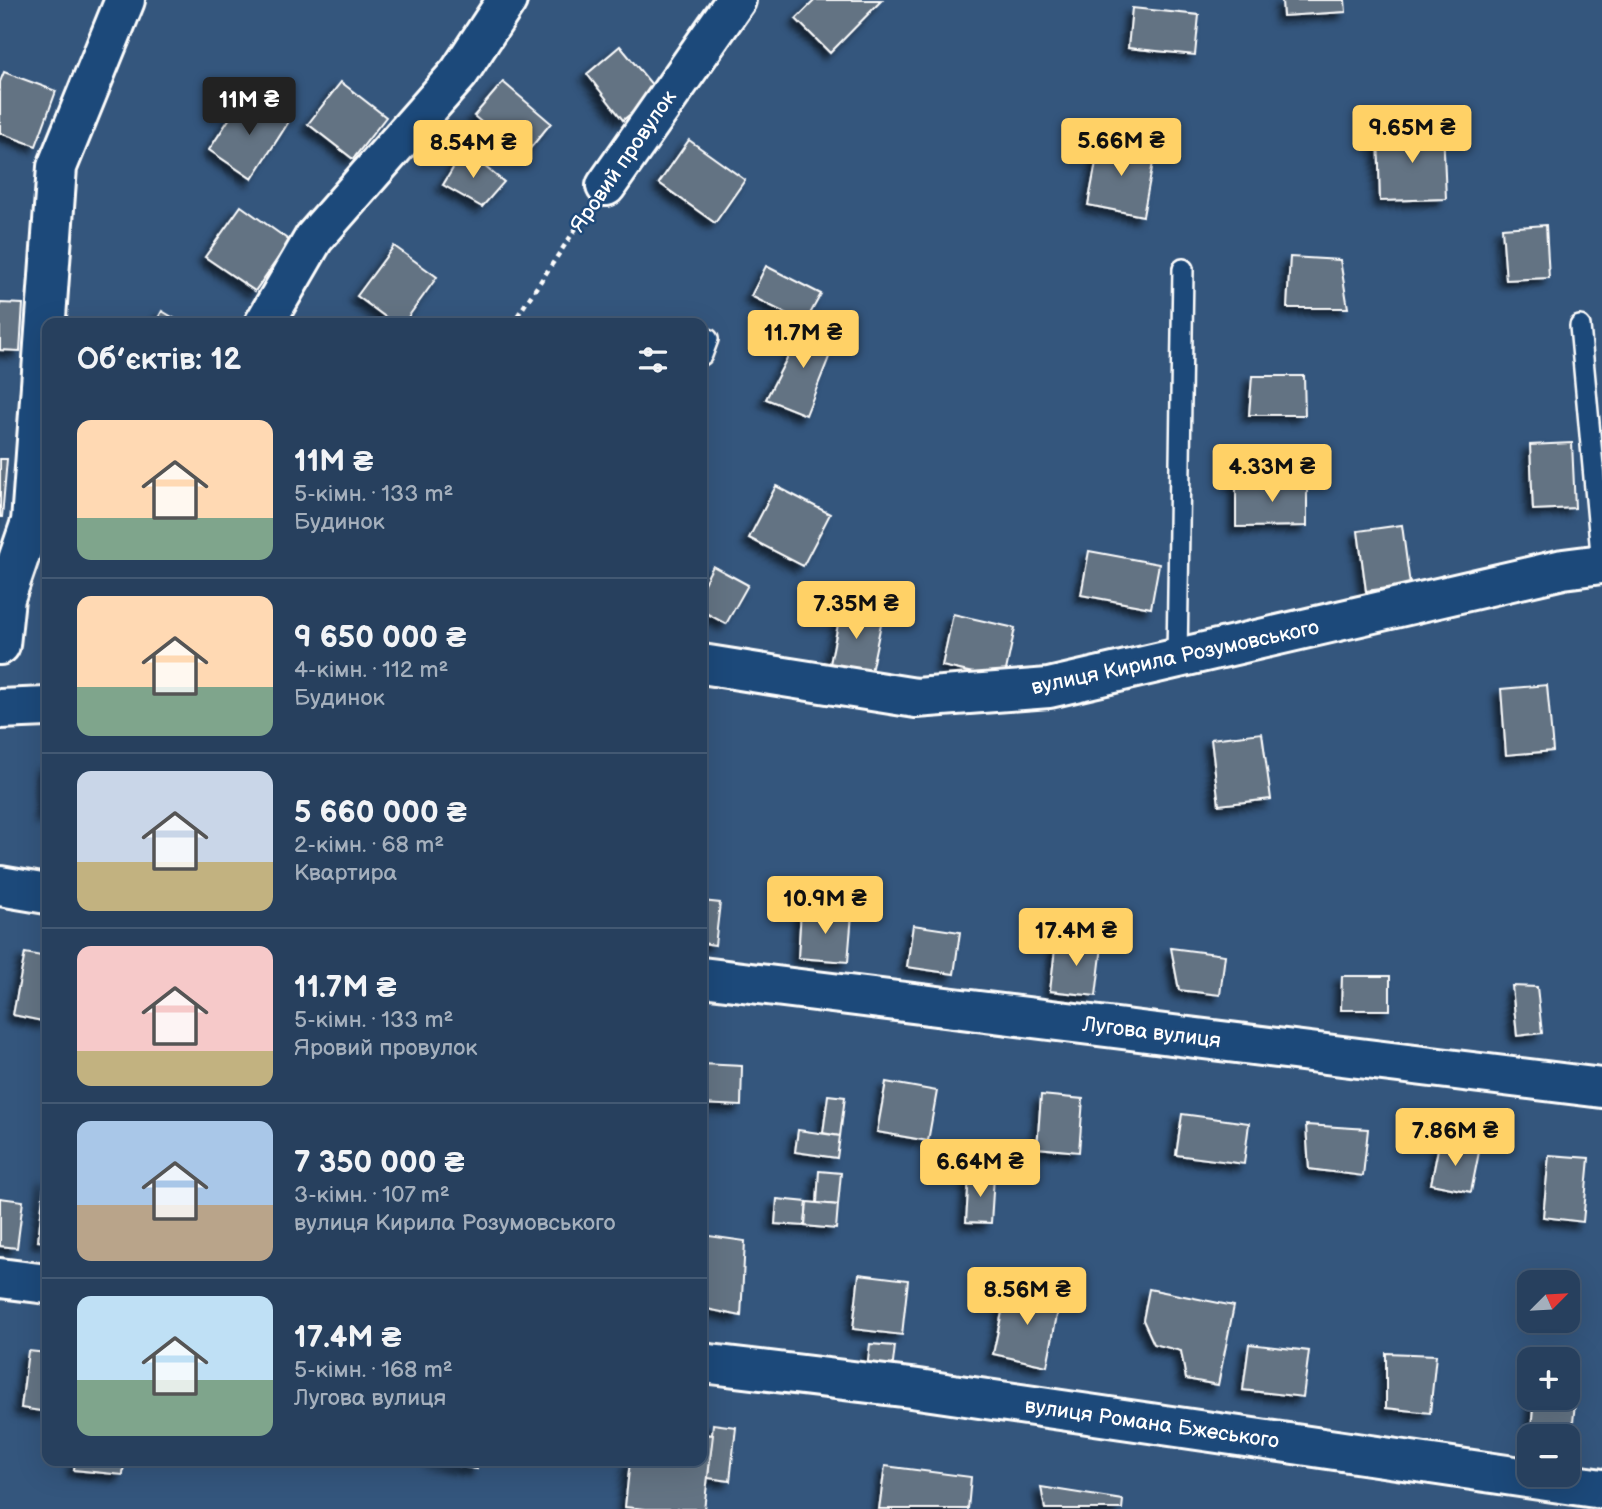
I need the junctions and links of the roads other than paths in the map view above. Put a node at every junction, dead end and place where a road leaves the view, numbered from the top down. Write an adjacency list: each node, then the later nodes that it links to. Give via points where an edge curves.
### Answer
1 (125, 0): 6 (street, via 57,166)
2 (507, 0): 7 (street, via 460,73 314,238)
3 (736, 0): 4 (street, Яровий провулок)
4 (606, 186)
5 (1183, 270): 13 (lane)
6 (49, 318)
7 (267, 318)
8 (1580, 326): 11 (lane)
9 (42, 459): 10 (street)
10 (39, 518): 12 (street, via 5,598)
11 (1602, 564): 13 (street, вулиця Кирила Розумовського, via 1563,569)
12 (0, 645)
13 (1177, 658): 14 (street, вулиця Кирила Розумовського, via 1049,688 916,698)
14 (707, 665)
15 (42, 707): 16 (street)
16 (0, 709)
17 (0, 886): 18 (street)
18 (42, 893)
19 (707, 977): 20 (street, Лугова вулиця)
20 (1602, 1088)
21 (0, 1278): 22 (street)
22 (42, 1283)
23 (707, 1364): 24 (street, вулиця Романа Бжеського, via 911,1388)
24 (1602, 1489)

